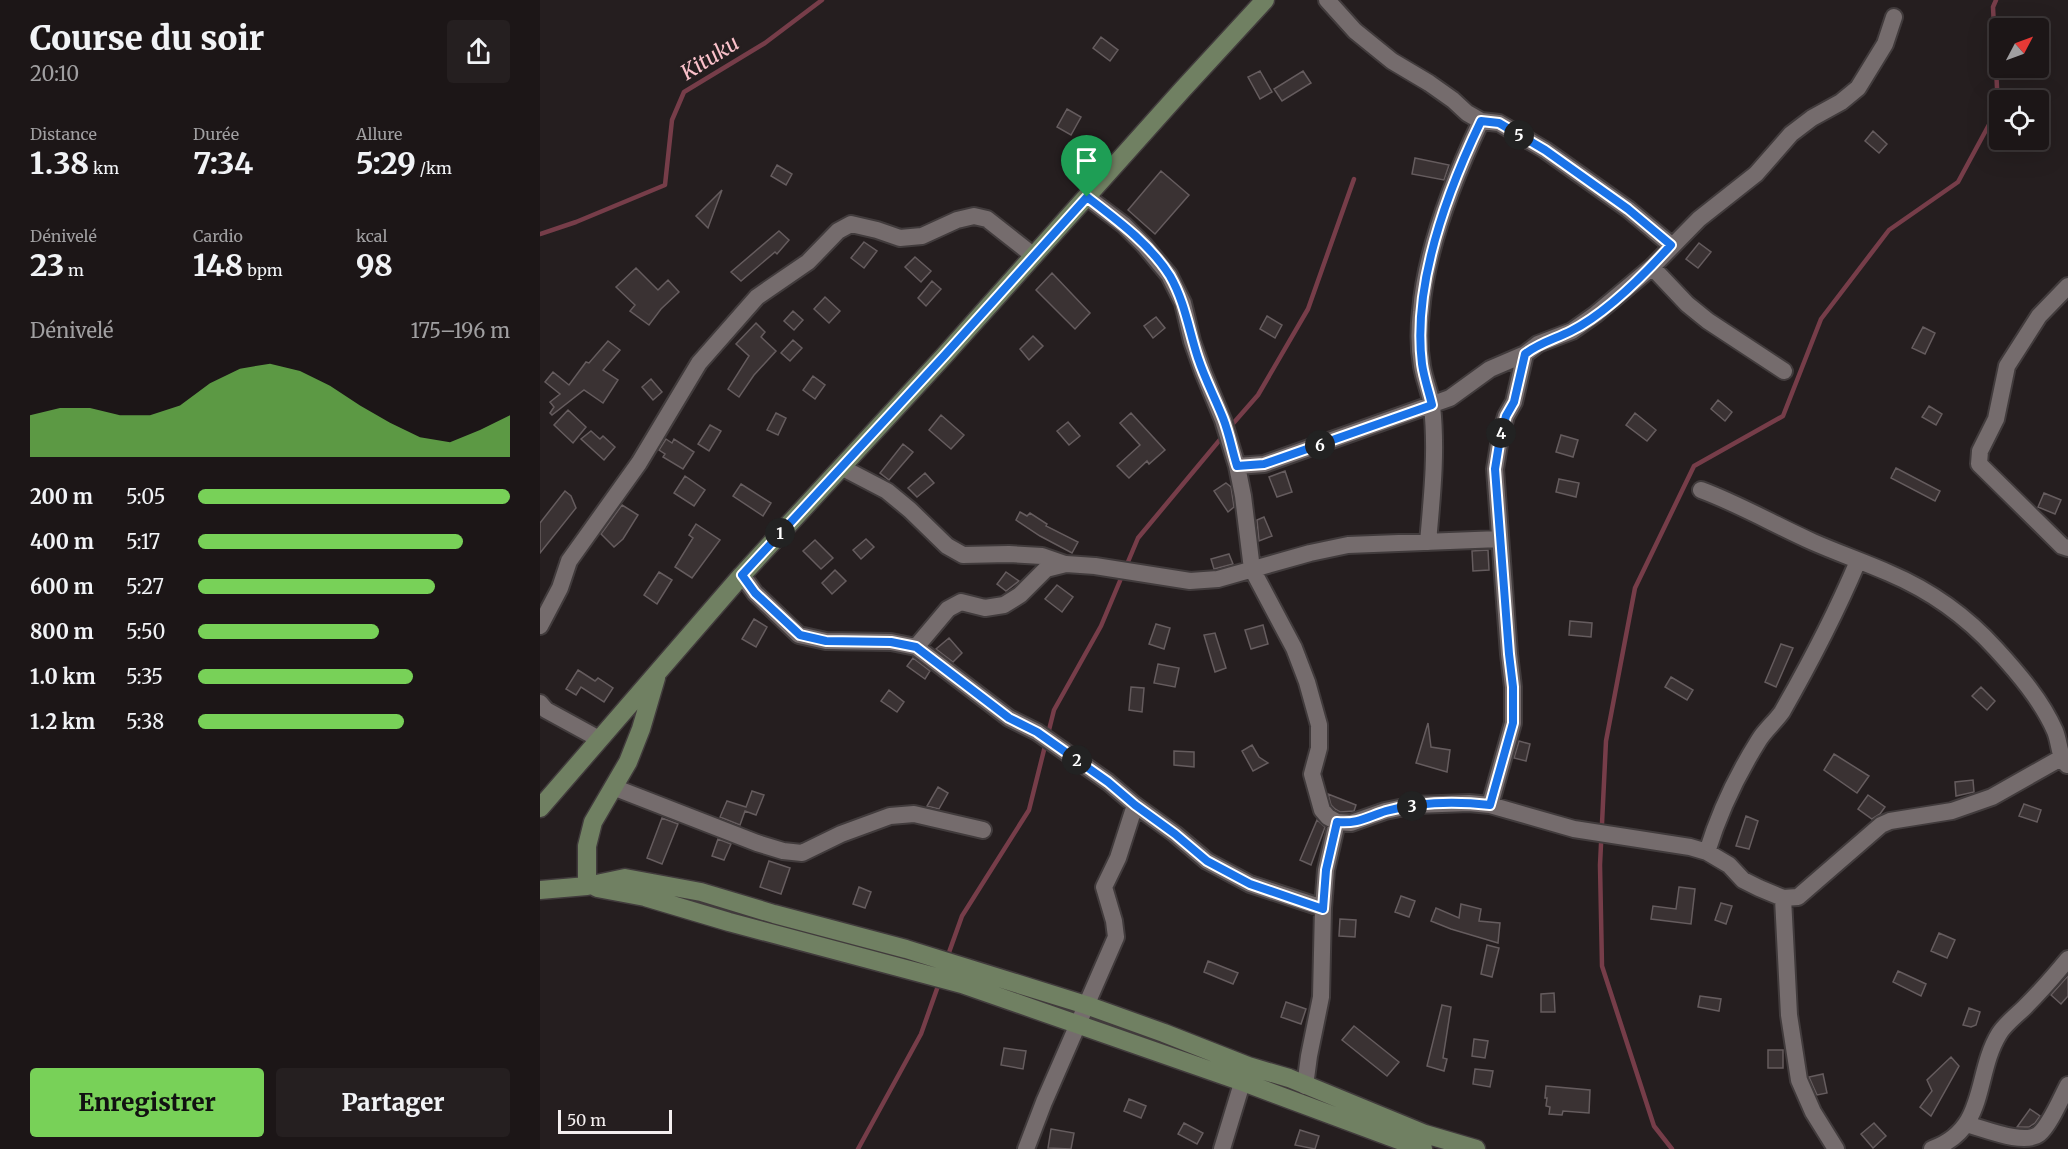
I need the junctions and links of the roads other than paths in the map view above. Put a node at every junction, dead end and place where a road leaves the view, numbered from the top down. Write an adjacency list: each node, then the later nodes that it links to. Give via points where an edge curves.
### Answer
1 (1265, 0): 5 (street)
2 (1327, 0): 4 (street, via 1377,50)
3 (1894, 17): 6 (street, via 1885,44 1858,88 1791,134 1756,174)
4 (1481, 121): 6 (street, via 1499,123 1545,150); 12 (street, via 1442,218 1420,312 1422,365)
5 (1087, 197): 7 (street); 13 (street, via 1124,225 1169,275 1183,303 1192,341)
6 (1671, 245): 8 (street)
7 (1034, 256): 14 (street); 23 (street, via 987,219 975,216 922,236 900,238 850,224 838,231 808,262 757,297 699,363 639,463 569,561)
8 (1652, 267): 10 (street, via 1572,331 1538,344); 11 (street, via 1708,321)
9 (2068, 286): 18 (street, via 2039,316 2007,366 1996,419 1979,457 1979,464 2061,546)
10 (1525, 354): 12 (street, via 1491,369 1450,398); 16 (street, via 1495,469)
11 (1784, 371)
12 (1432, 405): 13 (street, via 1264,464); 17 (street, via 1434,458)
13 (1237, 466): 21 (street)
14 (841, 467): 20 (street, via 886,491 947,546 963,555 1042,556); 22 (street)
15 (1701, 490): 19 (street)
16 (1500, 539): 17 (street); 32 (street, via 1513,723)
17 (1428, 542): 21 (street, via 1348,545)
18 (2068, 548)
19 (1858, 561): 28 (street, via 1913,586 1975,626 2045,713); 35 (street, via 1803,675 1780,715 1760,739 1718,817)
20 (1066, 564): 21 (street, via 1190,581 1218,579); 24 (street, via 1046,569 1004,605 985,608 961,602 948,609)
21 (1252, 569): 33 (street, via 1294,648 1307,682 1319,725 1319,748 1312,774 1322,810)
22 (742, 575): 24 (street, via 755,593 800,635 826,641 891,642); 25 (street)
23 (540, 626)
24 (916, 647): 31 (street, via 1009,718 1037,732)
25 (659, 669): 27 (street); 29 (street, via 641,729)
26 (540, 703): 27 (street)
27 (599, 739): 30 (street)
28 (2065, 762): 38 (street, via 1952,812 1881,825 1798,897)
29 (613, 787): 34 (street, via 783,851 802,853 890,816 914,814); 36 (street, via 593,822 587,846)
30 (544, 797)
31 (1135, 805): 39 (street, via 1207,861 1250,884); 41 (street, via 1104,887 1116,937)
32 (1490, 805): 33 (street, via 1469,802 1414,806 1357,822); 35 (street, via 1574,829)
33 (1337, 822): 39 (street, via 1326,870)
34 (983, 830)
35 (1707, 852): 38 (street, via 1729,865 1743,880)
36 (586, 886): 37 (street); 41 (street, via 625,878 701,892 906,949); 42 (street, via 645,897 962,984)
37 (540, 890)
38 (1783, 898): 51 (street, via 1789,1015 1799,1080)
39 (1323, 909): 45 (street, via 1321,997)
40 (2068, 959): 46 (street, via 1999,1033 1977,1103)
41 (1086, 1005): 42 (street); 43 (street, via 1164,1033)
42 (1077, 1025): 43 (street); 48 (street)
43 (1245, 1074): 45 (street, via 1289,1078); 47 (street); 49 (street)
44 (2068, 1085): 46 (street, via 2040,1133 2030,1139)
45 (1305, 1086): 47 (street)
46 (1966, 1124): 52 (street, via 1947,1143)
47 (1415, 1141): 50 (street)
48 (1026, 1149)
49 (1222, 1149)
50 (1476, 1149)
51 (1836, 1149)
52 (1932, 1149)

